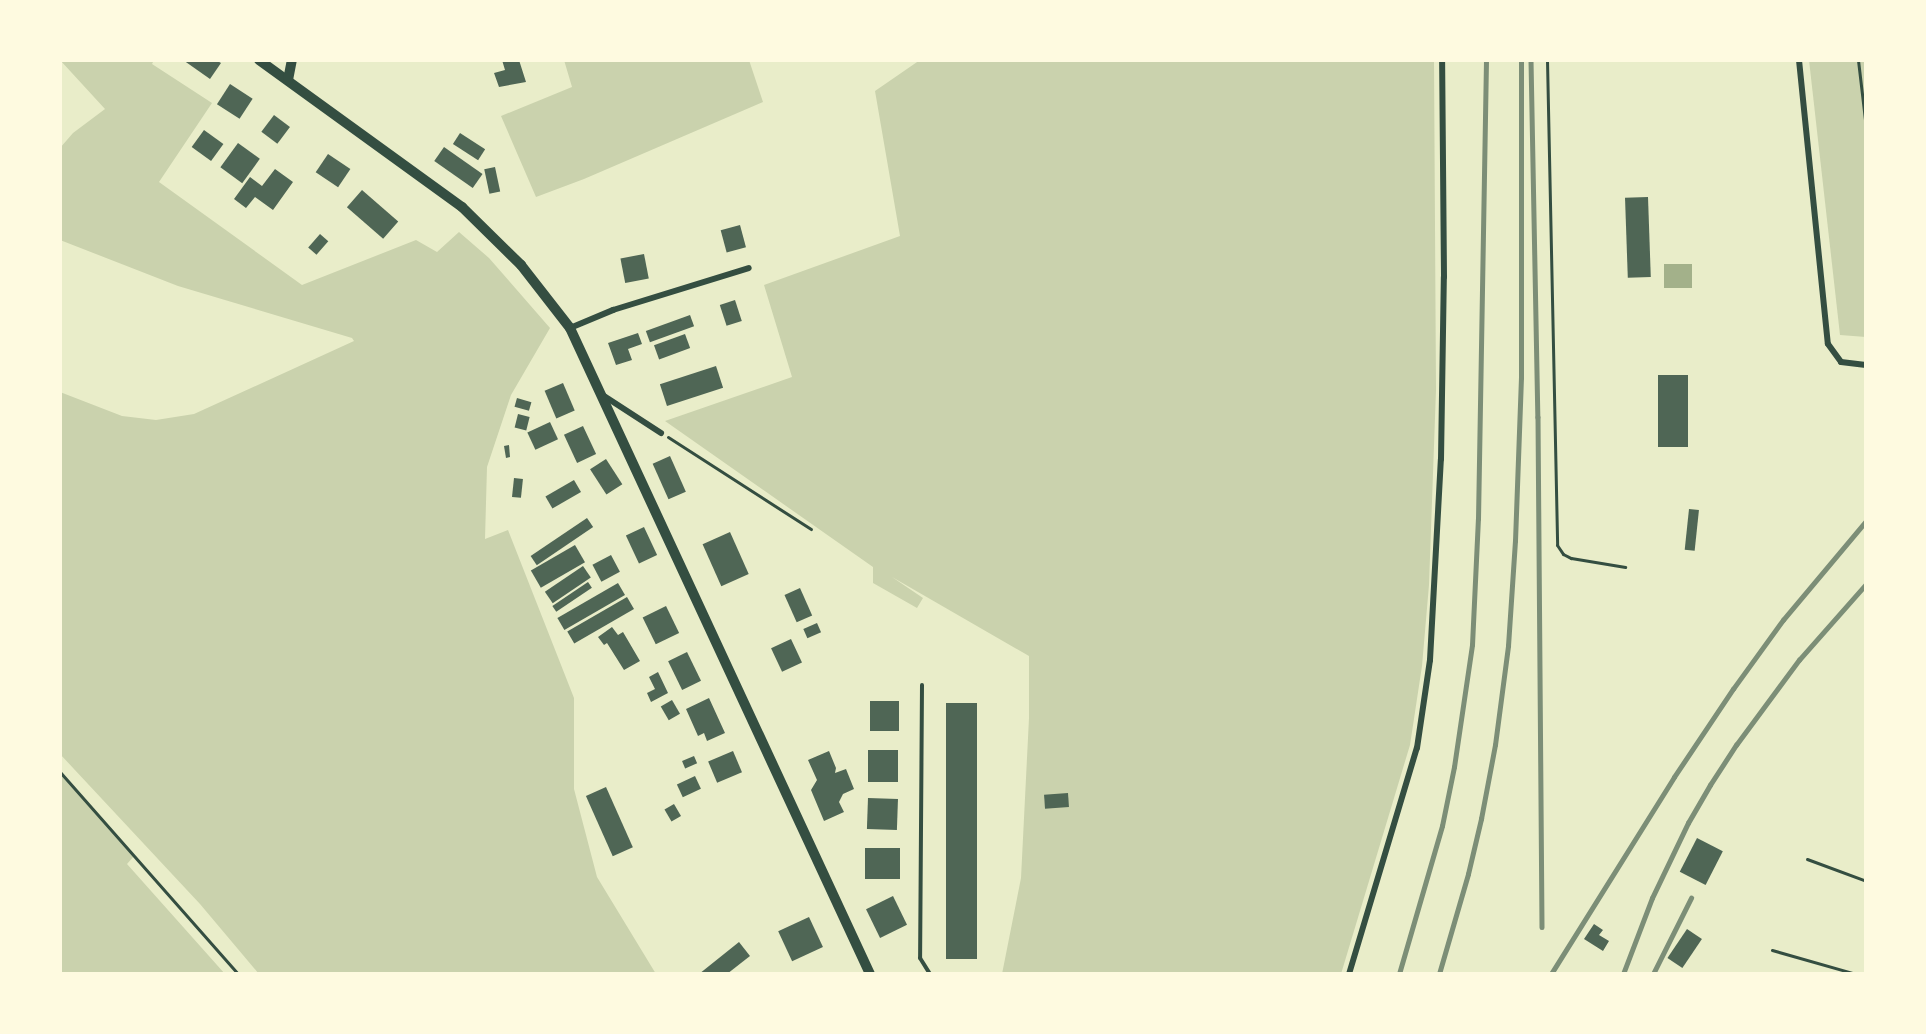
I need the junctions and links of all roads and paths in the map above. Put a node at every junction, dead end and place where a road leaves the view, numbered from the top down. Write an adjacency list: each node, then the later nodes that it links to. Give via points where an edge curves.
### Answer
1 (259, 60): 7 (street)
2 (292, 60): 7 (street)
3 (1442, 60): 24 (street, via 1441,459 1430,660 1417,748)
4 (1547, 60): 15 (path, via 1557,545 1571,558)
5 (1799, 60): 11 (street, via 1828,344 1841,363)
6 (1858, 60): 8 (path)
7 (288, 80): 10 (street, via 462,207 521,266)
8 (1866, 128)
9 (749, 268): 10 (street, via 613,310)
10 (570, 328): 12 (street)
11 (1866, 365)
12 (601, 394): 13 (street); 22 (street)
13 (661, 433): 14 (path)
14 (811, 529)
15 (1624, 567)
16 (922, 686): 23 (lane, via 920,958)
17 (60, 772): 21 (path)
18 (1806, 859): 19 (path)
19 (1866, 881)
20 (1772, 950): 25 (path)
21 (238, 974)
22 (870, 974)
23 (930, 974)
24 (1349, 974)
25 (1856, 974)

